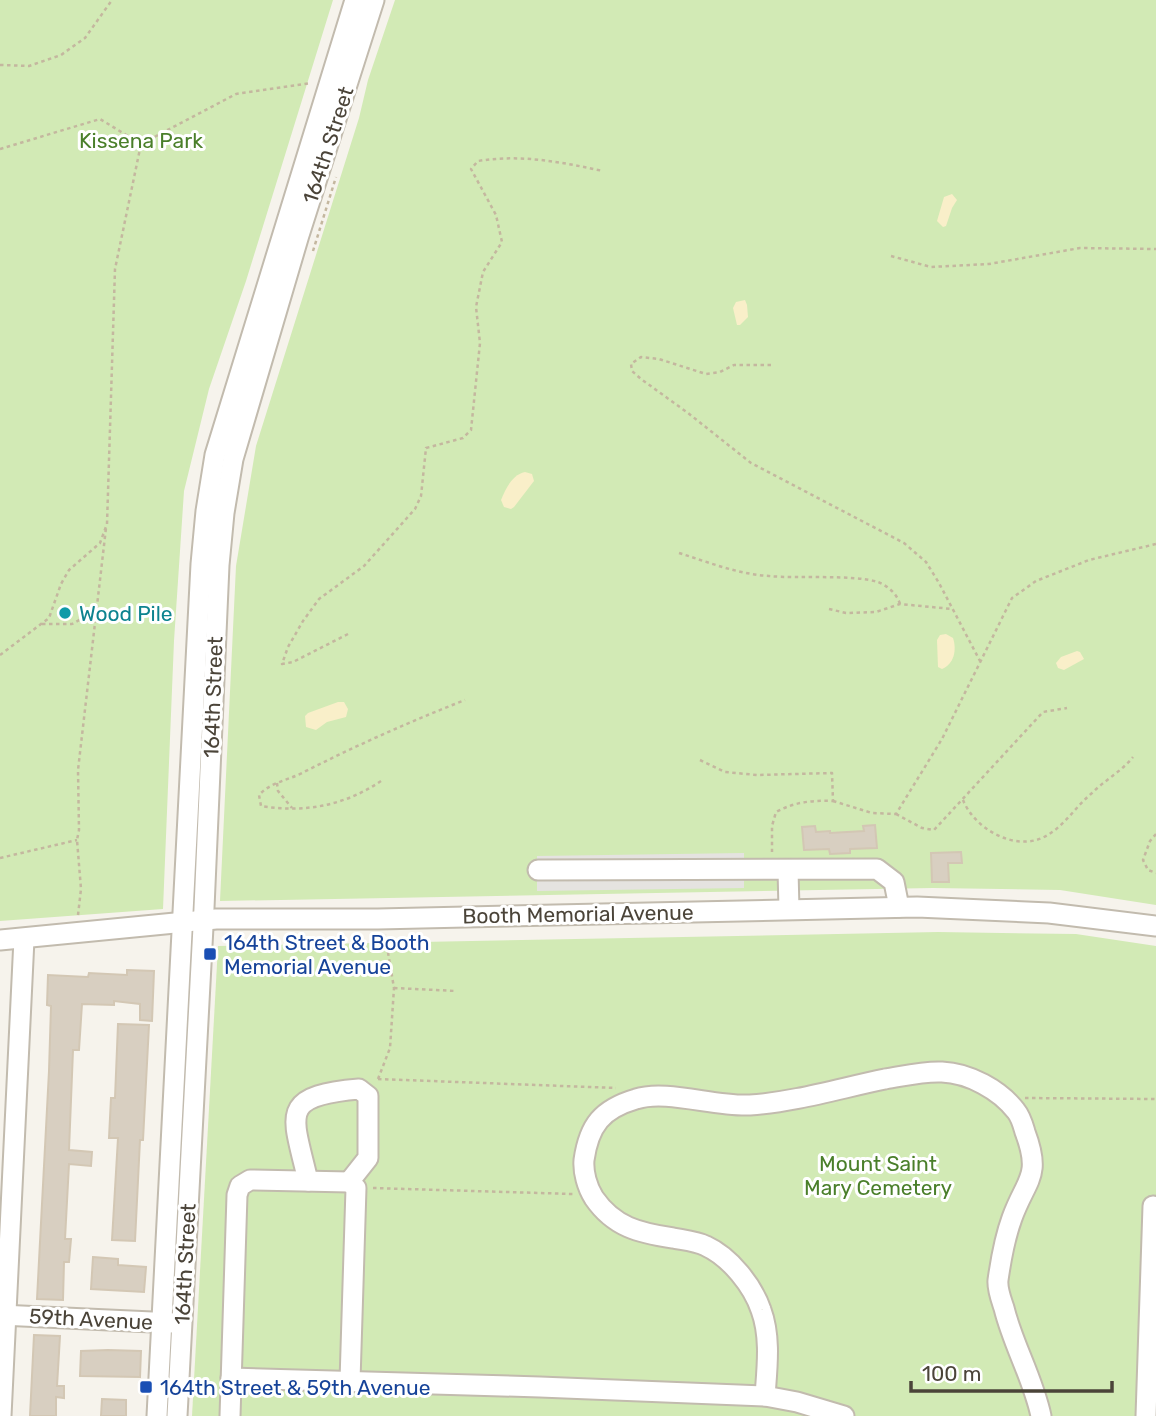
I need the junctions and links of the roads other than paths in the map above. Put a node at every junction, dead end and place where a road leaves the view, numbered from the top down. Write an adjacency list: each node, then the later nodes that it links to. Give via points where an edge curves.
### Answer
1 (355, 0): 8 (street, 164th Street, via 215,455 201,564)
2 (374, 0): 7 (street, 164th Street, via 233,459 219,565)
3 (538, 870): 4 (street)
4 (780, 870): 5 (street, via 877,869 894,882); 6 (street)
5 (899, 907): 6 (street, Booth Memorial Avenue); 9 (street, Booth Memorial Avenue, via 1049,913)
6 (789, 909): 7 (street, Booth Memorial Avenue)
7 (203, 920): 8 (street, Booth Memorial Avenue); 16 (street, 164th Street)
8 (182, 922): 10 (street, Booth Memorial Avenue); 16 (street, 164th Street)
9 (1156, 926)
10 (24, 939): 11 (street, Booth Memorial Avenue); 15 (street)
11 (0, 940)
12 (308, 1181): 13 (street); 13 (street, via 295,1127 300,1105 334,1091 373,1088 368,1158); 17 (street, via 250,1180 240,1186)
13 (352, 1185): 18 (street)
14 (1153, 1206): 26 (street)
15 (3, 1315): 16 (street, 59th Avenue); 20 (street)
16 (172, 1323): 21 (street, 164th Street); 22 (street, 164th Street)
17 (231, 1378): 18 (street); 23 (street)
18 (350, 1381): 19 (street)
19 (765, 1396): 24 (street); 25 (street, via 767,1338 752,1291 737,1271 705,1245 628,1228 606,1214 588,1189 584,1163 590,1132 606,1112 651,1095 747,1105 911,1074 945,1072 999,1091 1019,1113 1030,1142 1034,1165 1012,1217 998,1284 1009,1331)
20 (1, 1416)
21 (157, 1416)
22 (177, 1416)
23 (230, 1416)
24 (844, 1416)
25 (1041, 1416)
26 (1146, 1416)

